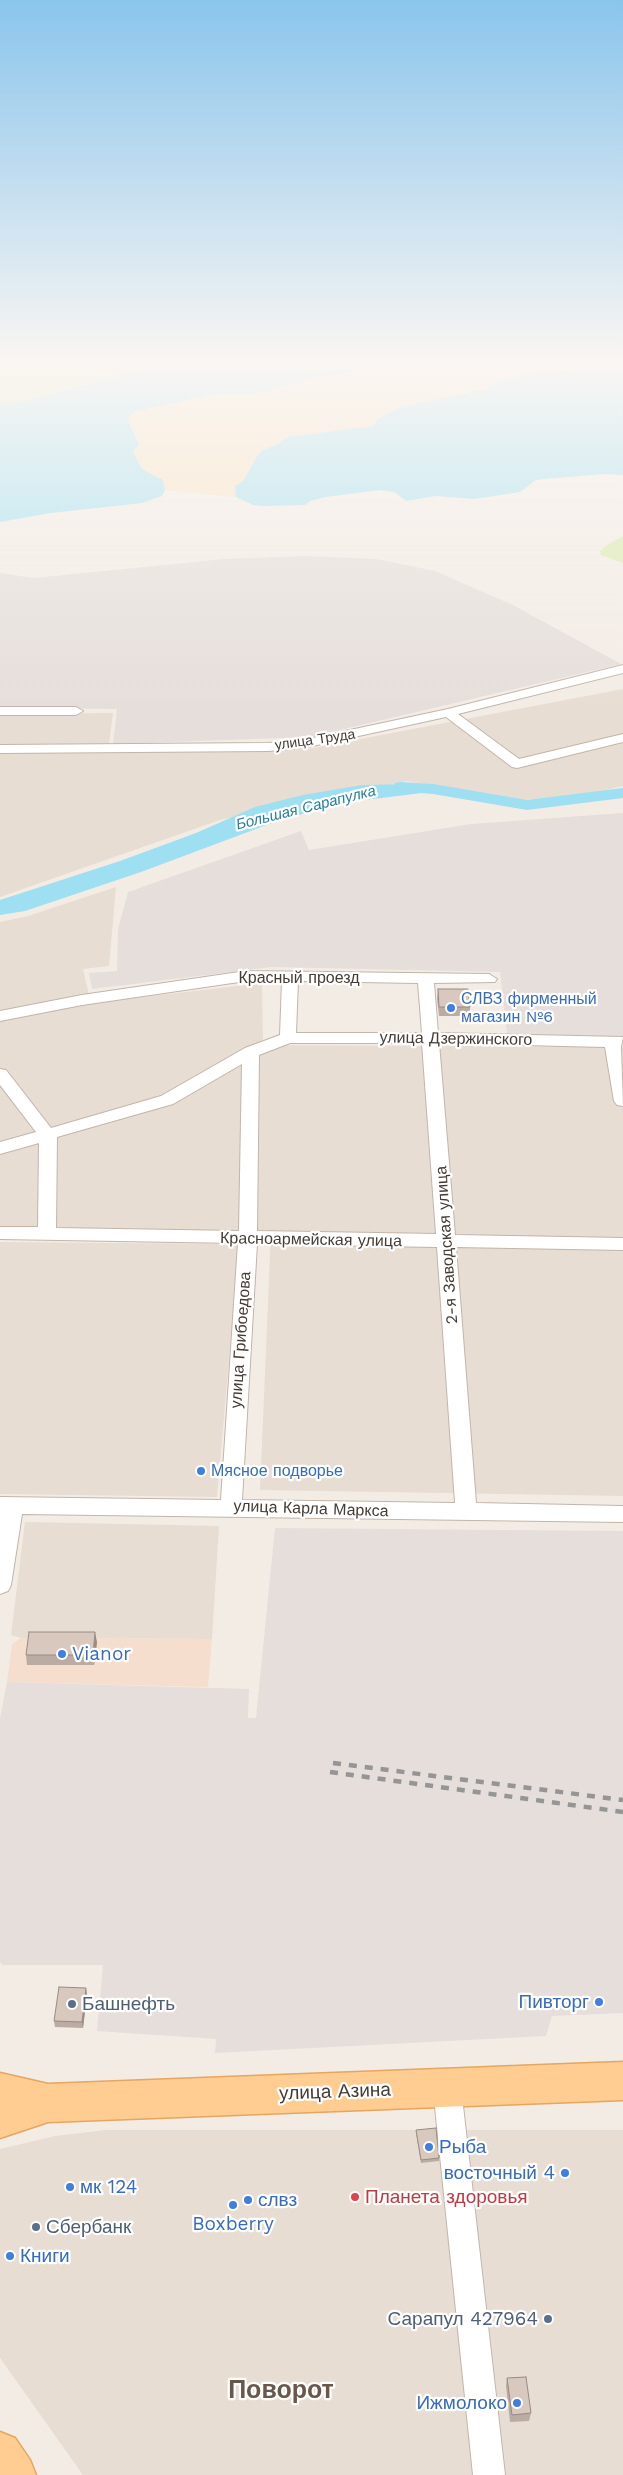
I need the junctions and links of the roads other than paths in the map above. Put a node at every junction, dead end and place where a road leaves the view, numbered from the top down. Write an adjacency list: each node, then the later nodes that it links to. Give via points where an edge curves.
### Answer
1 (623, 669): 4 (street, улица Труда)
2 (0, 710): 3 (street)
3 (76, 711)
4 (448, 713): 5 (street, via 517,764); 6 (street, улица Труда, via 308,744)
5 (623, 738)
6 (0, 749)
7 (290, 977): 8 (street, Красный проезд); 10 (street, Красный проезд, via 246,976 82,1000); 11 (street)
8 (426, 978): 9 (street, Красный проезд); 12 (street, 2-я Заводская улица)
9 (489, 979)
10 (0, 1016)
11 (288, 1038): 12 (street, улица Дзержинского); 14 (street)
12 (431, 1038): 13 (street, улица Дзержинского); 22 (street, 2-я Заводская улица)
13 (617, 1042): 16 (street)
14 (251, 1052): 17 (street, via 167,1100); 21 (street, улица Грибоедова)
15 (0, 1074): 17 (street)
16 (623, 1101)
17 (48, 1135): 18 (street); 20 (street)
18 (0, 1148)
19 (0, 1233): 20 (street, Красноармейская улица)
20 (47, 1234): 21 (street, Красноармейская улица)
21 (248, 1239): 22 (street, Красноармейская улица); 25 (street, улица Грибоедова)
22 (446, 1242): 23 (street, Красноармейская улица); 26 (street, 2-я Заводская улица)
23 (623, 1244)
24 (6, 1505): 25 (street, улица Карла Маркса); 28 (street)
25 (231, 1507): 26 (street, улица Карла Маркса)
26 (466, 1512): 27 (street, улица Карла Маркса)
27 (623, 1514)
28 (0, 1585)
29 (623, 2081): 30 (main road, улица Азина)
30 (447, 2088): 32 (main road, улица Азина); 36 (street)
31 (0, 2092): 32 (main road, улица Азина)
32 (48, 2104): 33 (main road, улица Азина)
33 (0, 2119)
34 (0, 2453): 35 (main road)
35 (15, 2475)
36 (489, 2475)

